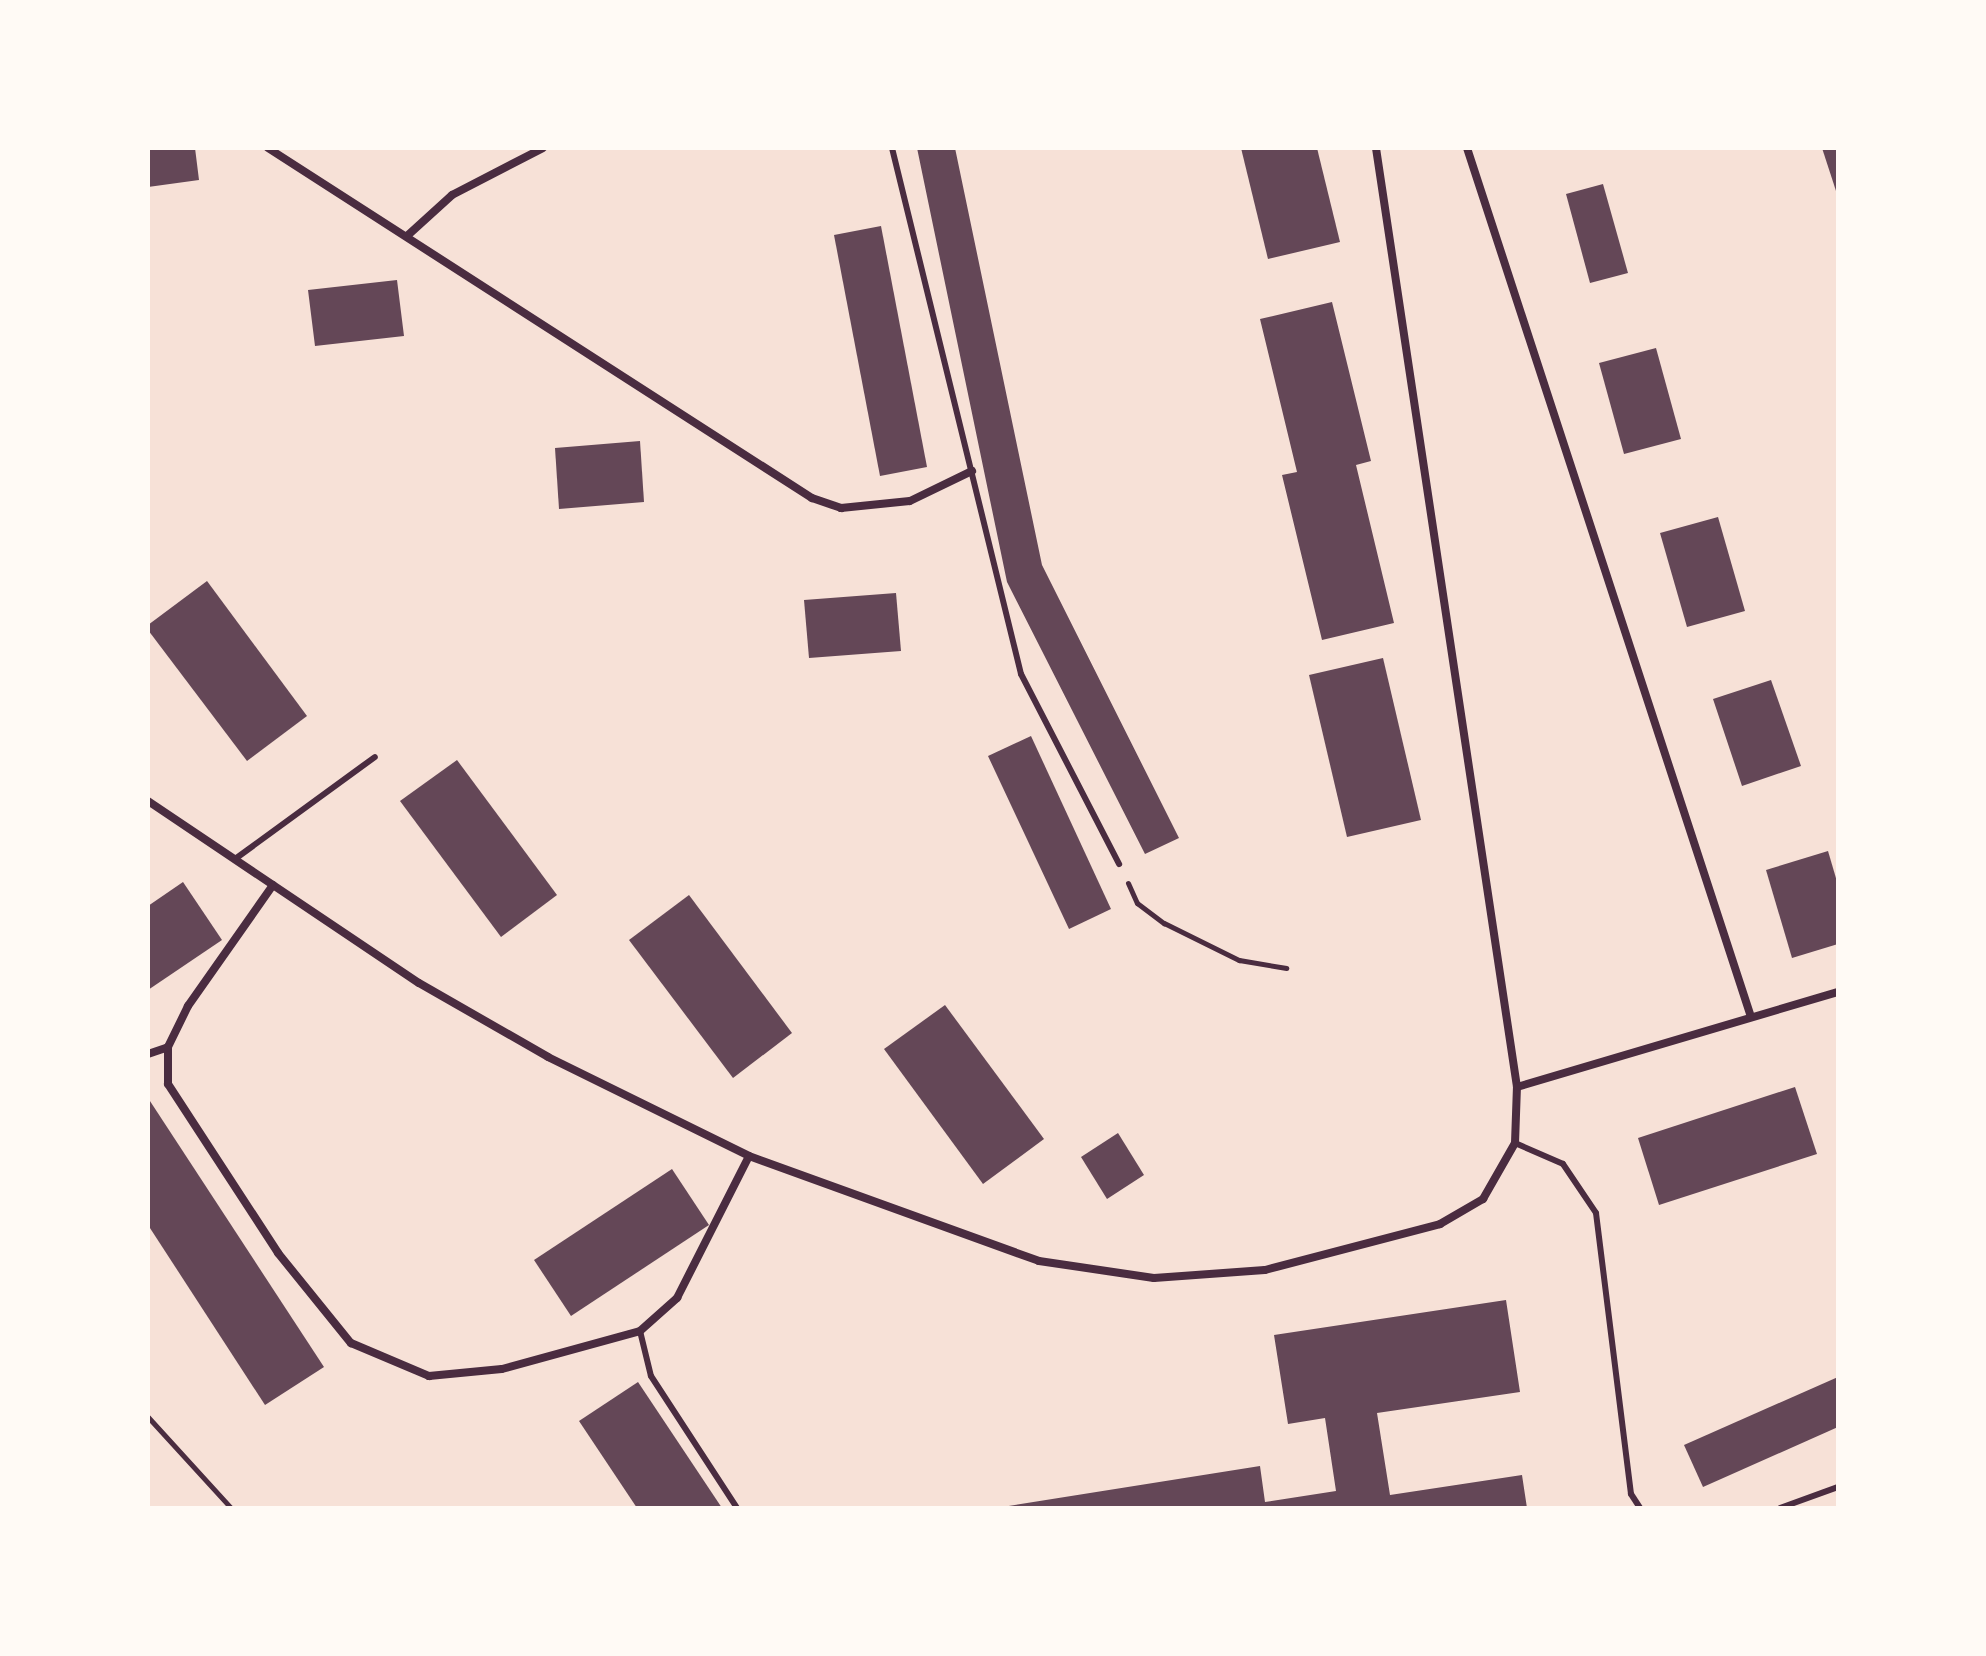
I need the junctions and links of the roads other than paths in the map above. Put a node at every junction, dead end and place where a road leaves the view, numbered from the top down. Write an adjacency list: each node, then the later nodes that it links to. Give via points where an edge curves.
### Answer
1 (268, 148): 6 (street)
2 (543, 148): 6 (street, via 452,195)
3 (892, 148): 7 (lane)
4 (1376, 148): 17 (street)
5 (1467, 148): 14 (street)
6 (407, 236): 7 (street, via 812,498 841,508 910,501)
7 (972, 471): 11 (lane, via 1021,674)
8 (375, 757): 10 (lane)
9 (148, 801): 10 (street)
10 (235, 859): 12 (street)
11 (1119, 864)
12 (273, 885): 15 (street, via 188,1006); 19 (street, via 419,983 548,1057)
13 (1838, 992): 14 (street)
14 (1751, 1017): 17 (street)
15 (168, 1047): 16 (street); 20 (street, via 168,1084 278,1253 351,1343 429,1376 502,1369)
16 (148, 1054)
17 (1517, 1087): 18 (street)
18 (1515, 1143): 19 (street, via 1483,1199 1440,1224 1265,1270 1154,1278 1039,1261); 23 (lane, via 1563,1164 1596,1213 1631,1494)
19 (749, 1156): 20 (street, via 677,1298)
20 (640, 1331): 22 (lane, via 651,1376)
21 (1838, 1487): 24 (lane)
22 (737, 1508)
23 (1640, 1508)
24 (1780, 1508)

